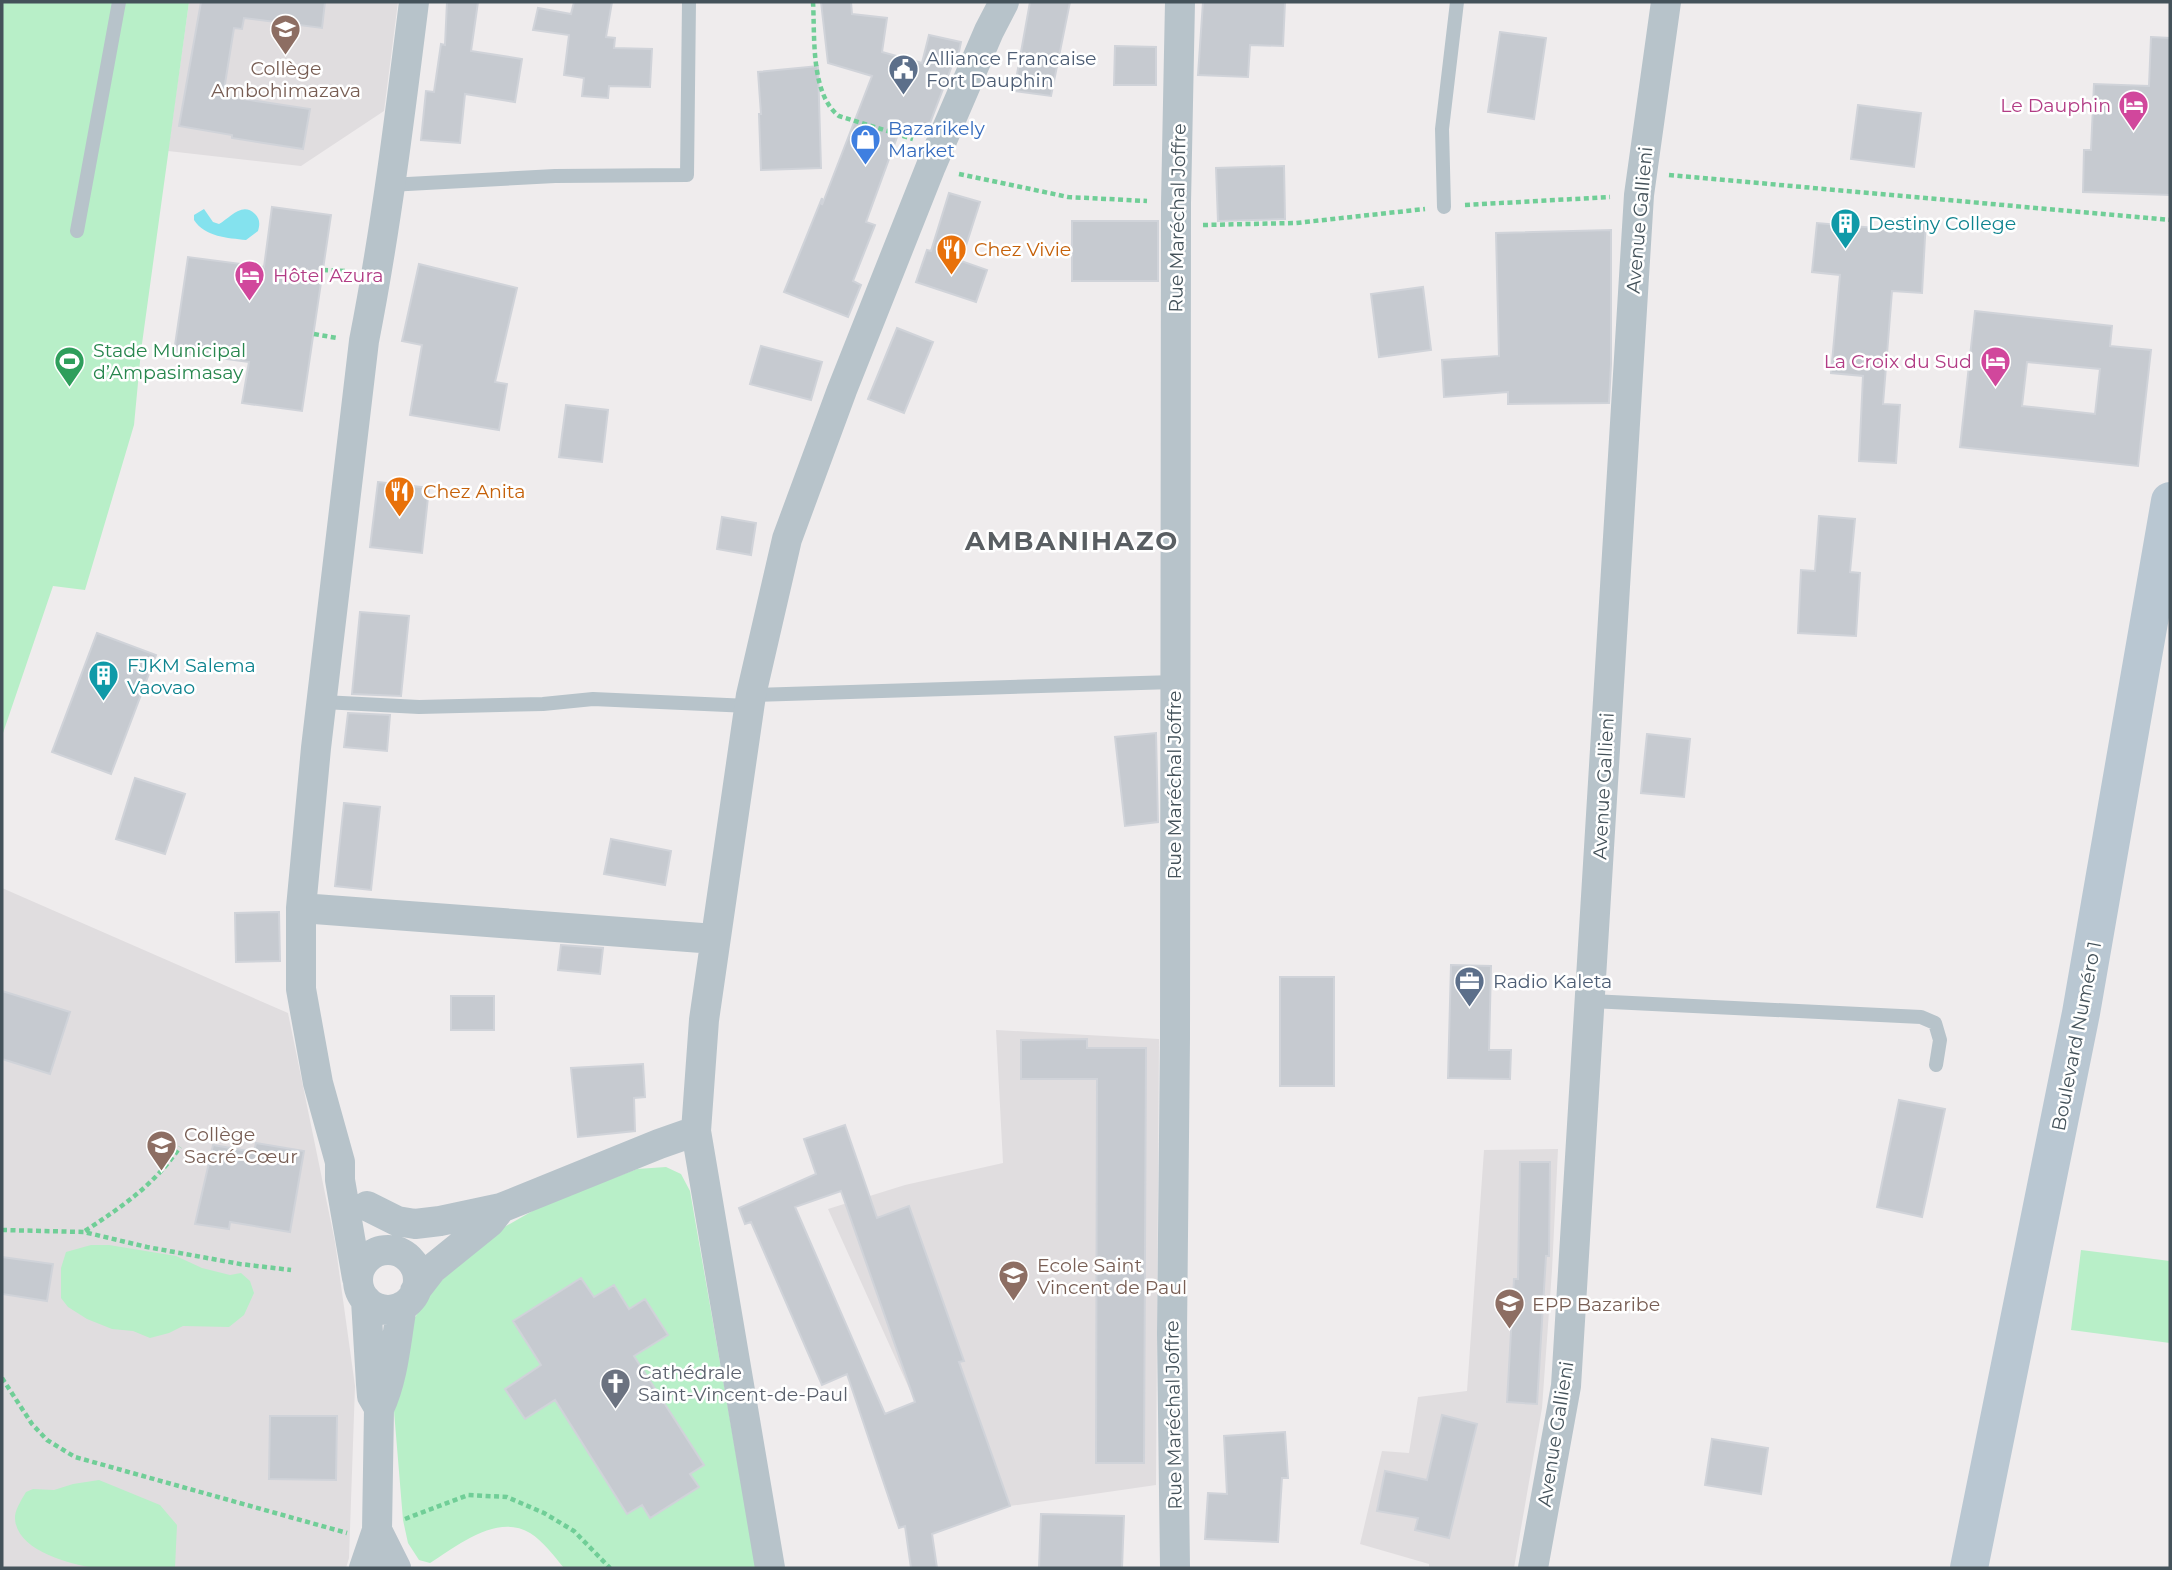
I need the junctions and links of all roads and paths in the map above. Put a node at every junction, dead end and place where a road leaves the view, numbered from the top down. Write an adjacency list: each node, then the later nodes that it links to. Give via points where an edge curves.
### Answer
1 (119, 2): 15 (lane)
2 (414, 2): 11 (street)
3 (689, 2): 11 (lane, via 687,175)
4 (813, 2): 9 (path, via 816,73 830,109)
5 (1004, 2): 9 (street)
6 (1180, 2): 13 (street, Rue Maréchal Joffre)
7 (1457, 2): 12 (lane, via 1442,129)
8 (1666, 2): 10 (street, Avenue Gallieni)
9 (936, 156): 13 (path, via 975,179); 18 (street, via 787,539)
10 (1640, 184): 12 (path); 14 (path); 22 (street, Avenue Gallieni)
11 (389, 185): 19 (street, via 365,341)
12 (1444, 207): 13 (path, via 1296,223)
13 (1176, 214): 17 (street, Rue Maréchal Joffre)
14 (2170, 220)
15 (77, 231)
16 (2170, 501): 45 (main road, Boulevard Numéro 1, via 2081,1013)
17 (1174, 682): 18 (lane); 43 (street, Rue Maréchal Joffre)
18 (750, 700): 19 (lane, via 593,699 419,706); 21 (street)
19 (323, 702): 20 (street)
20 (301, 908): 21 (street); 26 (street, via 301,989 318,1083)
21 (715, 939): 24 (street)
22 (1591, 1001): 23 (lane, via 1921,1017 1935,1023 1940,1040); 44 (street, Avenue Gallieni, via 1566,1386)
23 (1936, 1065)
24 (696, 1131): 28 (street); 42 (street)
25 (180, 1147): 31 (path, via 145,1189)
26 (340, 1162): 27 (street); 34 (street)
27 (367, 1206): 29 (street, via 397,1221); 32 (street)
28 (501, 1208): 29 (street); 35 (street, via 490,1223 432,1269)
29 (440, 1221): 32 (street)
30 (2, 1230): 31 (path)
31 (84, 1232): 33 (path)
32 (396, 1251): 34 (street, via 369,1256 359,1270); 35 (street, via 407,1257 417,1273)
33 (292, 1270)
34 (361, 1289): 35 (street, via 383,1310); 37 (street, via 372,1396)
35 (409, 1299): 37 (street)
36 (2, 1378): 38 (path, via 32,1424 47,1440 75,1457 349,1533)
37 (379, 1409): 38 (street)
38 (377, 1530): 39 (street); 40 (street); 41 (path, via 468,1495 507,1497 574,1531)
39 (364, 1568)
40 (396, 1568)
41 (610, 1568)
42 (770, 1568)
43 (1175, 1568)
44 (1533, 1568)
45 (1969, 1568)

